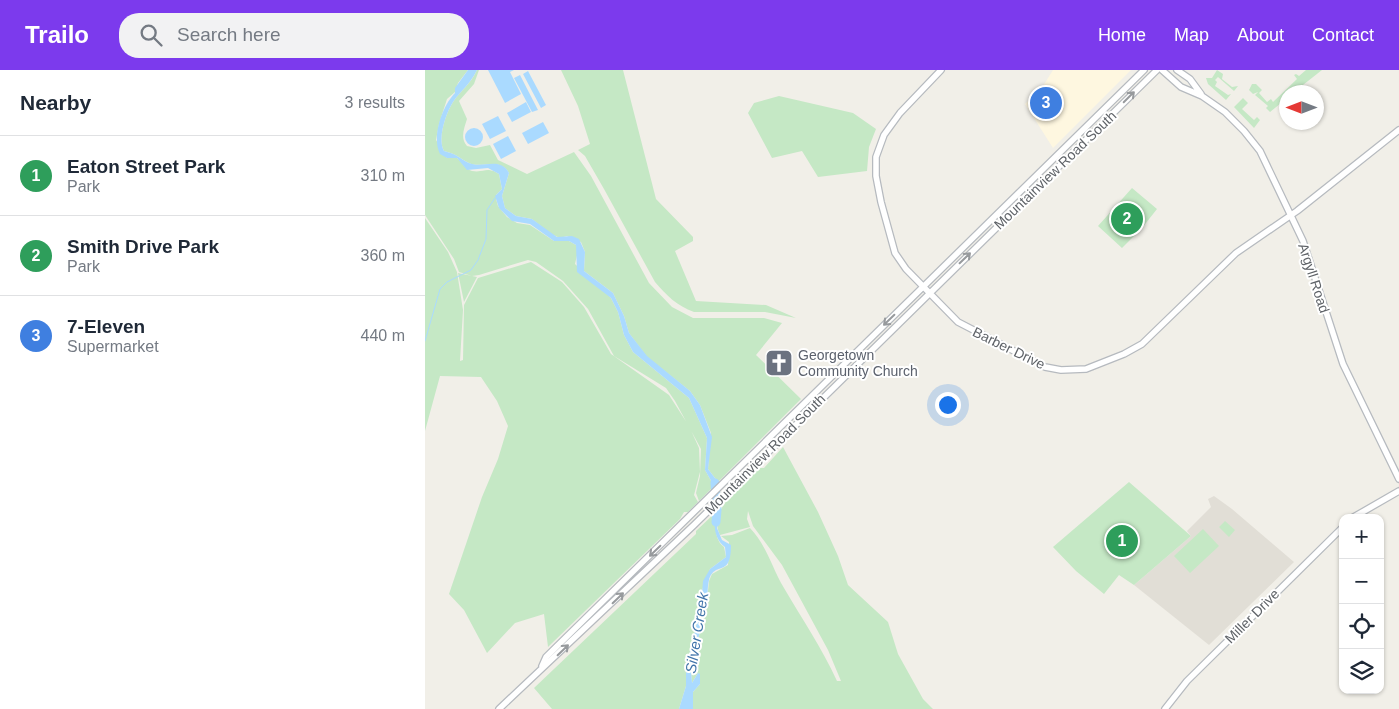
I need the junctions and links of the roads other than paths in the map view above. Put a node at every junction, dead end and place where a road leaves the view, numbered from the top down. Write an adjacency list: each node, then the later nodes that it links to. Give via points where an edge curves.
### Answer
1 (941, 70): 9 (main road, Barber Drive, via 884,135 876,157 881,202 895,253)
2 (1144, 70): 9 (main road, Mountainview Road South)
3 (1157, 70): 10 (main road, Mountainview Road South, one-way to 3)
4 (1162, 70): 6 (main road, Argyll Road, via 1181,87)
5 (1177, 70): 6 (main road, Argyll Road, via 1190,79)
6 (1202, 96): 8 (main road, Argyll Road, via 1225,112 1260,152)
7 (1399, 130): 8 (main road, Barber Drive)
8 (1291, 216): 10 (main road, Barber Drive, via 1236,253 1141,344 1082,370 1061,370 1037,363 963,325); 11 (main road, Argyll Road, via 1306,250 1343,364)
9 (924, 286): 10 (main road, Barber Drive); 15 (main road, Mountainview Road South, one-way to 15, via 546,657)
10 (930, 292): 15 (main road, Mountainview Road South, one-way to 10, via 550,663 694,525)
11 (1399, 479)
12 (1399, 492): 13 (main road)
13 (1359, 514)
14 (1339, 531): 17 (main road, Miller Drive, via 1187,681)
15 (543, 666): 16 (main road, Mountainview Road South)
16 (499, 709)
17 (1165, 709)

